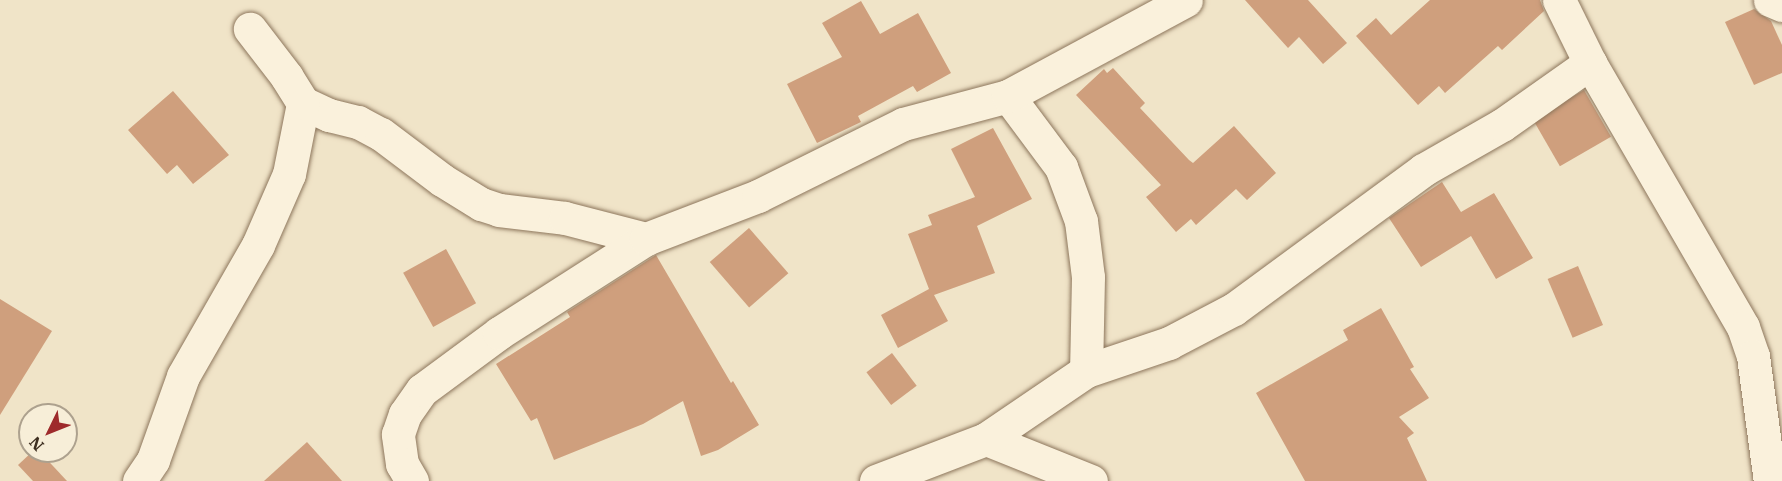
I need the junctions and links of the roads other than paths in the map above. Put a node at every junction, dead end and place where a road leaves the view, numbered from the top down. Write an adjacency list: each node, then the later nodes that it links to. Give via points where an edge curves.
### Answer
1 (1186, 0): 7 (street)
2 (1559, 0): 6 (street)
3 (1770, 0): 4 (street)
4 (1782, 5)
5 (249, 29): 8 (street)
6 (1590, 63): 10 (street, via 1502,125 1423,170 1234,309 1169,343); 16 (street, via 1743,327 1752,356)
7 (1008, 96): 9 (street, via 903,124 758,196); 10 (street, via 1061,167 1081,221 1088,277)
8 (303, 103): 9 (street, via 381,134 481,204 565,218); 12 (street, via 285,184 258,245 183,376 153,460)
9 (646, 239): 13 (street, via 499,333 422,390 405,414 398,434 402,464)
10 (1086, 371): 11 (street)
11 (986, 439): 14 (street); 15 (street)
12 (139, 481)
13 (412, 481)
14 (876, 481)
15 (1091, 481)
16 (1770, 481)

